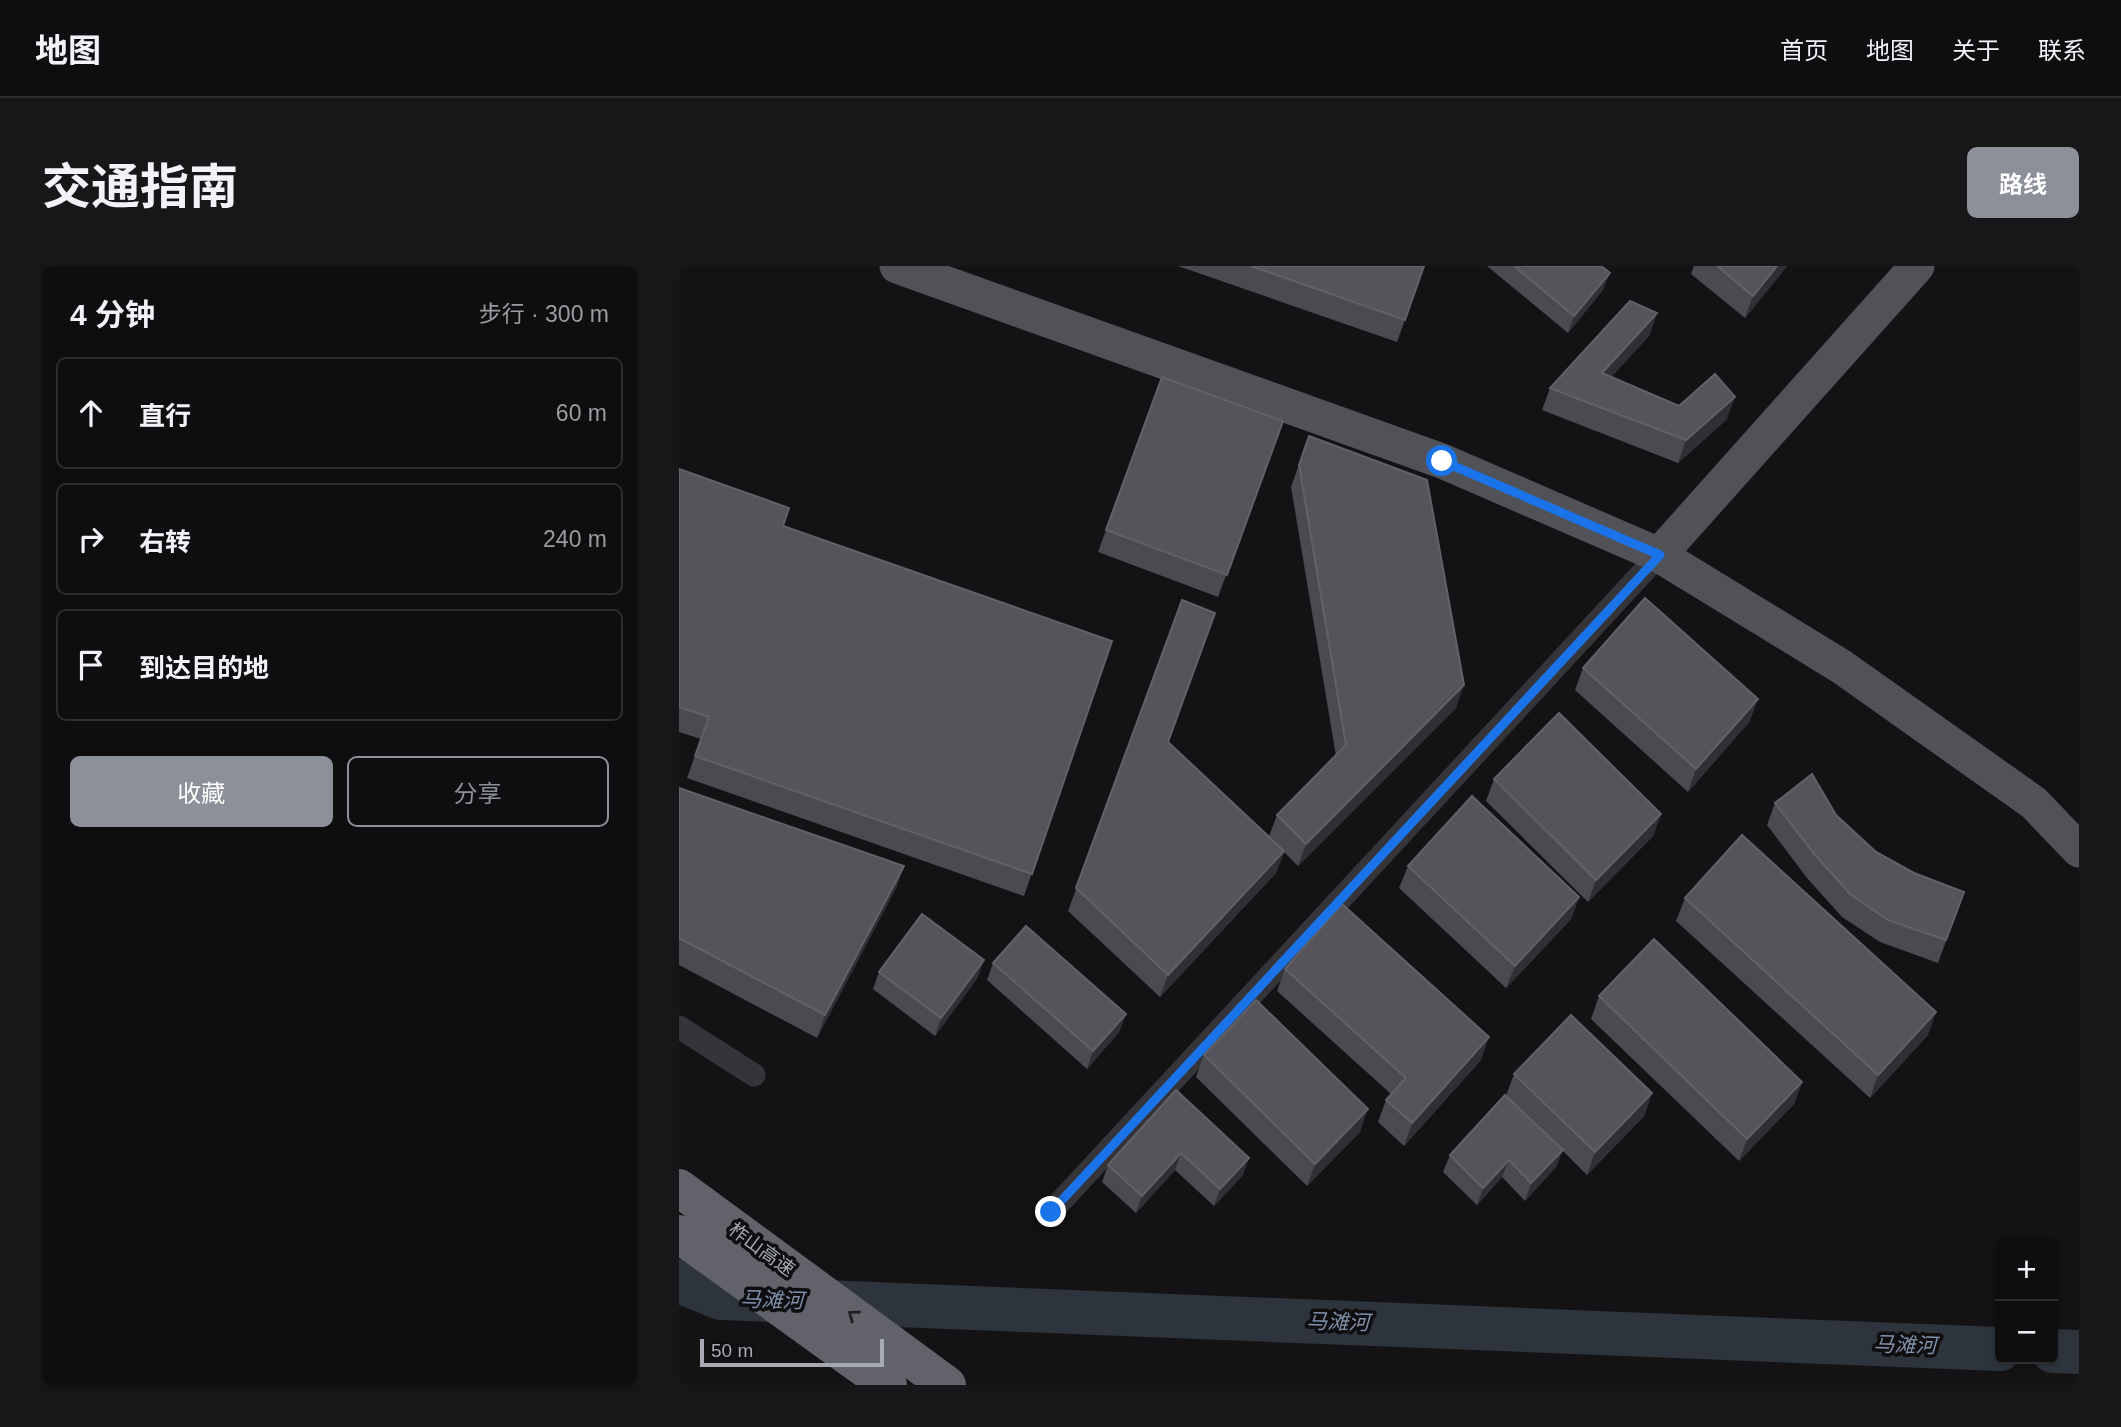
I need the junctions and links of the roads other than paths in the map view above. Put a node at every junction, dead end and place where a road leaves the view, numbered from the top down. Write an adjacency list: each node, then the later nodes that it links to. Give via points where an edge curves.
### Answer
1 (897, 266): 3 (main road, via 1442,461)
2 (1917, 266): 3 (main road)
3 (1660, 555): 4 (main road, via 1853,675 2034,803); 8 (street)
4 (2079, 850)
5 (679, 1027): 6 (street)
6 (754, 1075)
7 (679, 1188): 11 (highway, 柞山高速, one-way to 7)
8 (1051, 1212)
9 (679, 1234): 10 (highway, 柞山高速)
10 (888, 1385)
11 (947, 1385)

